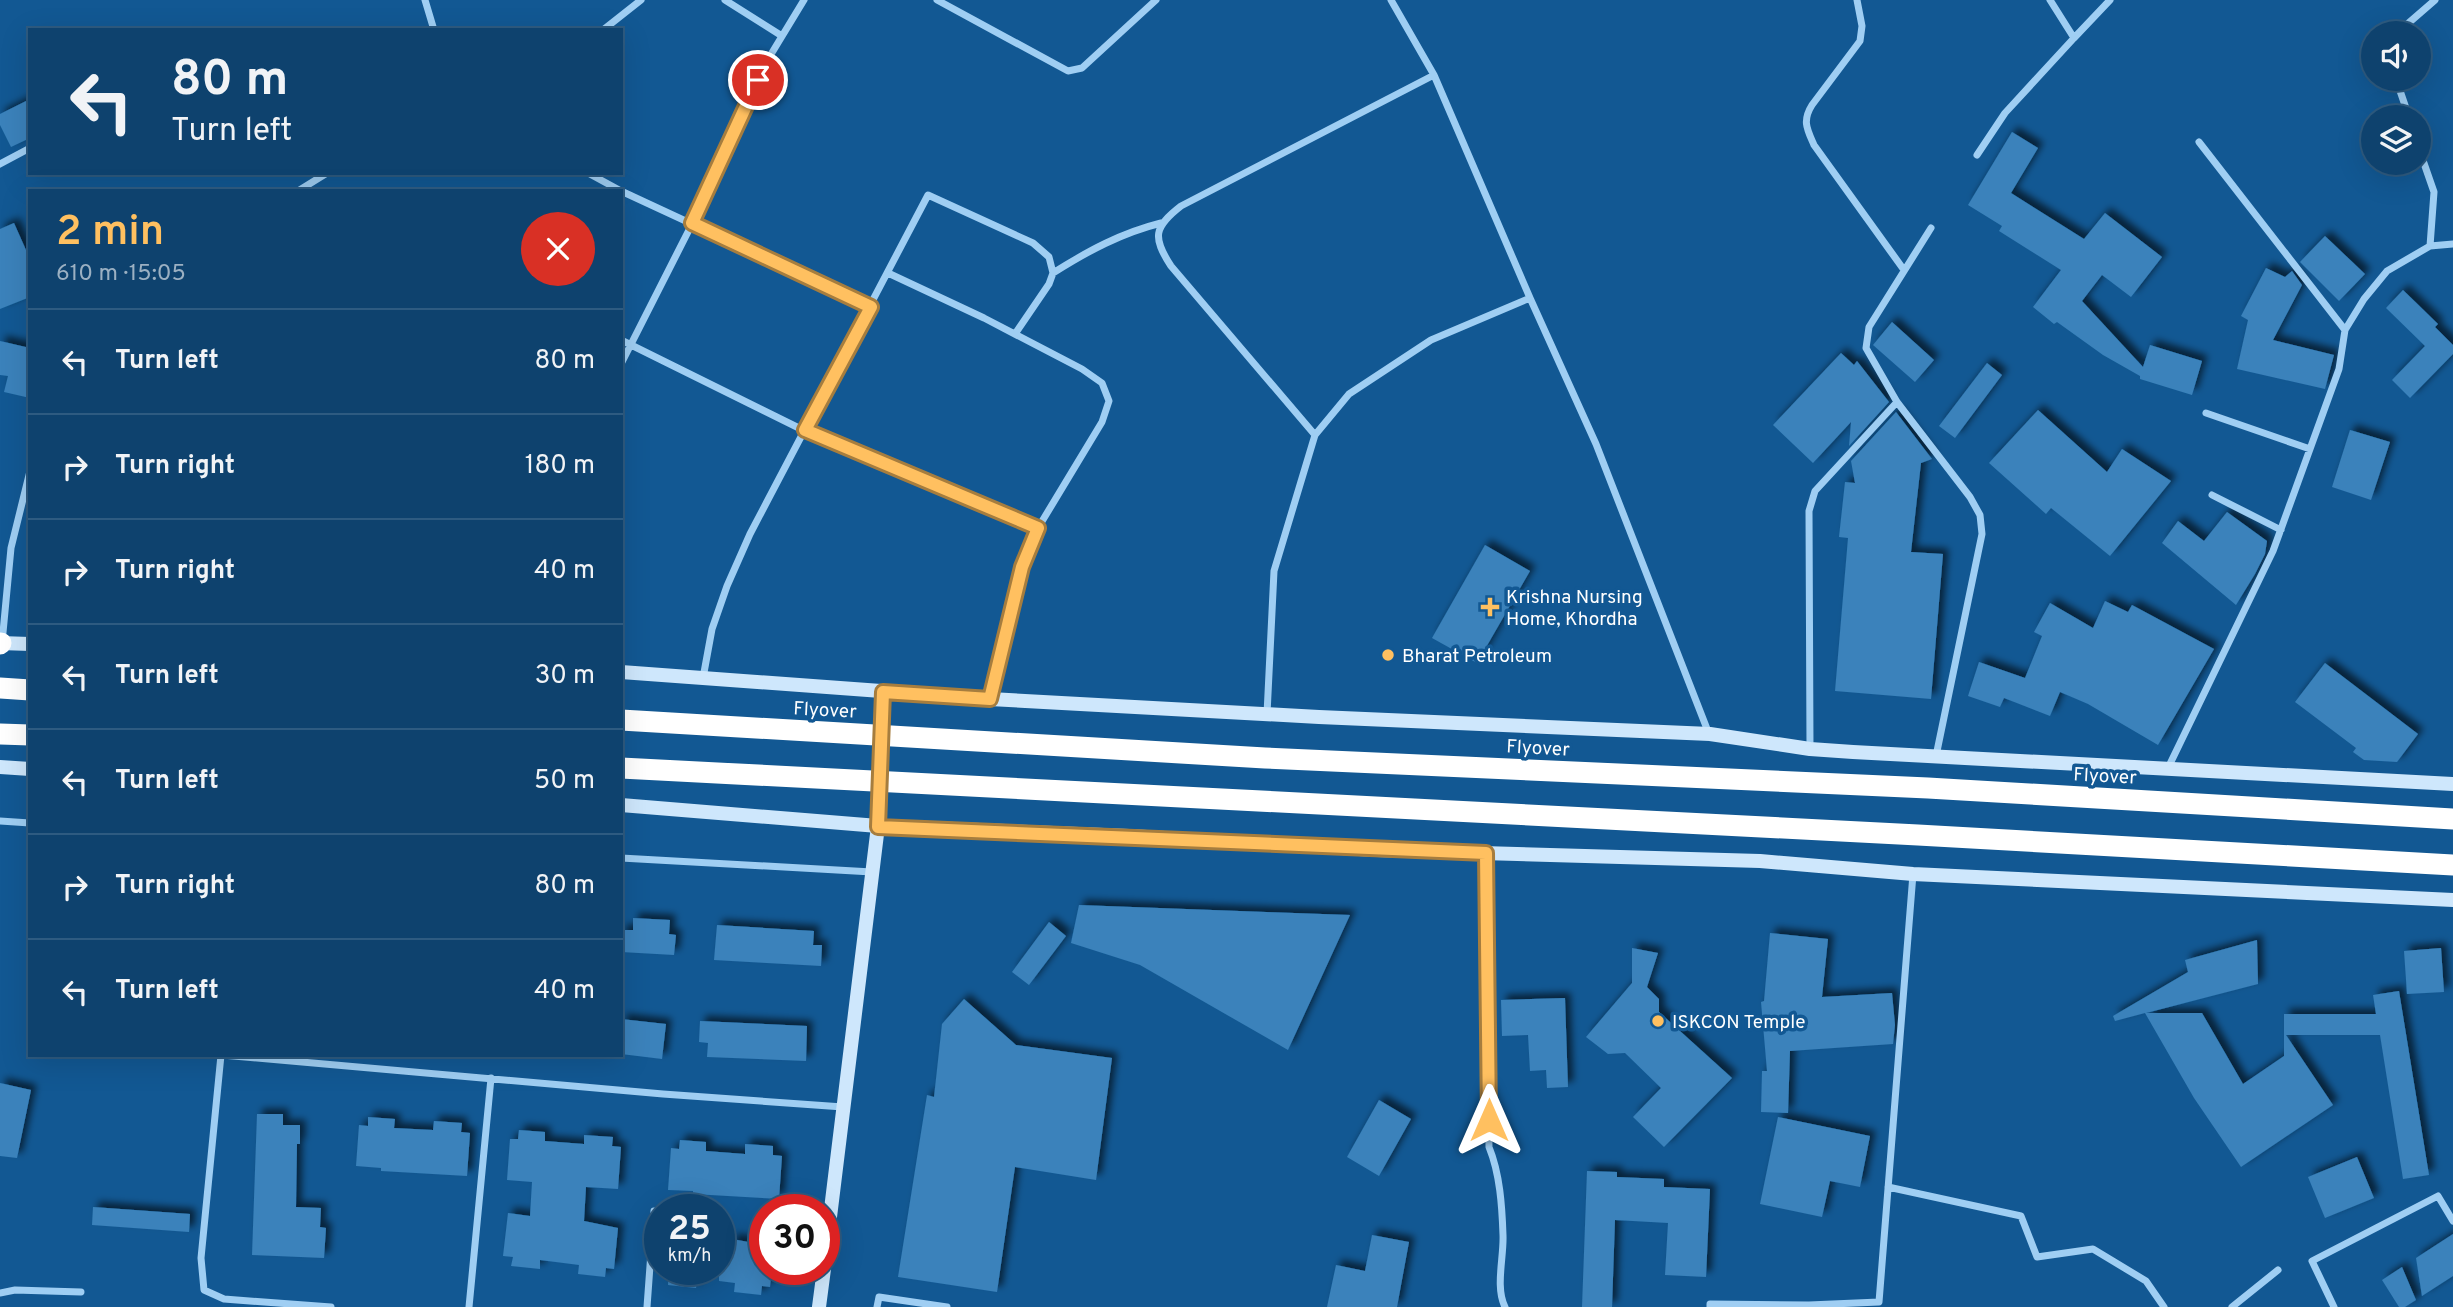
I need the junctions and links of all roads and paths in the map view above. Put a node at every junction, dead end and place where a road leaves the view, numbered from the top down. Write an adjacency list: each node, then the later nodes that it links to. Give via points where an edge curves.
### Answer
1 (425, 0): 13 (street)
2 (641, 0): 14 (street)
3 (725, 0): 15 (street)
4 (804, 0): 15 (street)
5 (937, 0): 6 (street, via 1068,71 1083,68)
6 (1156, 0)
7 (1391, 0): 17 (street)
8 (1857, 0): 33 (street, via 1860,41 1812,105 1805,123 1814,145)
9 (2050, 0): 16 (street)
10 (2110, 0): 16 (street)
11 (2435, 0): 12 (street)
12 (2411, 21)
13 (433, 28)
14 (606, 28)
15 (782, 36): 28 (street)
16 (2074, 38): 20 (street, via 2005,113)
17 (1434, 75): 29 (street, via 1181,206); 36 (street)
18 (2199, 142): 38 (street)
19 (28, 149): 21 (street)
20 (1978, 155)
21 (0, 164)
22 (324, 175): 25 (street)
23 (592, 175): 26 (street)
24 (2428, 175): 32 (street, via 2434,192)
25 (301, 189)
26 (617, 189)
27 (623, 192): 28 (street)
28 (692, 223): 37 (street); 41 (street)
29 (1161, 223): 35 (street, via 1131,230); 46 (street, via 1158,241 1171,266)
30 (1931, 228): 33 (street)
31 (2453, 244): 32 (street)
32 (2430, 246): 38 (street, via 2386,271)
33 (1904, 270): 43 (street, via 1869,327 1866,348)
34 (888, 273): 35 (street, via 928,195 1033,243 1049,257); 37 (street); 39 (street)
35 (1053, 273): 39 (street)
36 (1530, 298): 46 (street, via 1431,340 1349,394); 63 (street, via 1596,444)
37 (871, 307): 45 (street)
38 (2346, 331): 47 (street, via 2339,369)
39 (1015, 334): 50 (street, via 1102,383 1109,401 1102,422)
40 (623, 341): 41 (street)
41 (631, 344): 42 (street); 45 (street)
42 (623, 360)
43 (1897, 402): 65 (street, via 1821,483 1809,511); 66 (street, via 1980,515 1982,534)
44 (2206, 413): 47 (street)
45 (805, 430): 50 (street); 55 (street, via 727,586)
46 (1315, 435): 60 (street, via 1275,571)
47 (2310, 449): 51 (street)
48 (28, 479): 52 (street, via 11,548)
49 (2213, 495): 51 (street)
50 (1038, 528): 59 (street, via 1022,567)
51 (2281, 530): 69 (street)
52 (1, 643): 53 (street)
53 (28, 645)
54 (623, 672): 55 (street)
55 (702, 678): 58 (street)
56 (0, 688): 57 (highway)
57 (28, 690)
58 (883, 692): 59 (street); 76 (street)
59 (990, 699): 60 (street)
60 (1267, 714): 63 (street)
61 (623, 720): 73 (highway, Flyover, bridge)
62 (0, 734): 64 (highway)
63 (1710, 734): 65 (street)
64 (28, 735)
65 (1810, 749): 66 (street)
66 (1936, 756): 69 (street)
67 (0, 767): 70 (street)
68 (623, 768): 79 (highway, bridge)
69 (2168, 768): 71 (street)
70 (28, 769)
71 (2453, 784)
72 (623, 805): 76 (street)
73 (2453, 819)
74 (0, 821): 75 (street)
75 (28, 823)
76 (878, 827): 77 (street); 80 (street)
77 (1486, 853): 81 (street, via 1760,861); 103 (street, via 1489,1147 1498,1178)
78 (623, 858): 80 (street)
79 (2453, 865)
80 (872, 872): 86 (street)
81 (1913, 874): 82 (street); 87 (street)
82 (2453, 900)
83 (221, 1057): 96 (street, via 201,1258 204,1290 224,1300)
84 (244, 1057): 85 (street)
85 (491, 1078): 86 (street); 98 (street)
86 (843, 1107): 88 (street)
87 (1888, 1187): 95 (street); 105 (street, via 2021,1216 2037,1257 2093,1249 2146,1281)
88 (833, 1194)
89 (2453, 1222): 107 (street, via 2438,1196 2312,1261)
90 (2278, 1270): 106 (street)
91 (649, 1285): 99 (street)
92 (822, 1285): 100 (street)
93 (81, 1292): 94 (street)
94 (0, 1293)
95 (1878, 1305): 104 (street)
96 (317, 1307): 97 (street)
97 (331, 1307)
98 (469, 1307)
99 (647, 1307)
100 (819, 1307)
101 (877, 1307): 102 (street, via 879,1297)
102 (947, 1307)
103 (1505, 1307)
104 (1710, 1307)
105 (2164, 1307)
106 (2232, 1307)
107 (2334, 1307)

